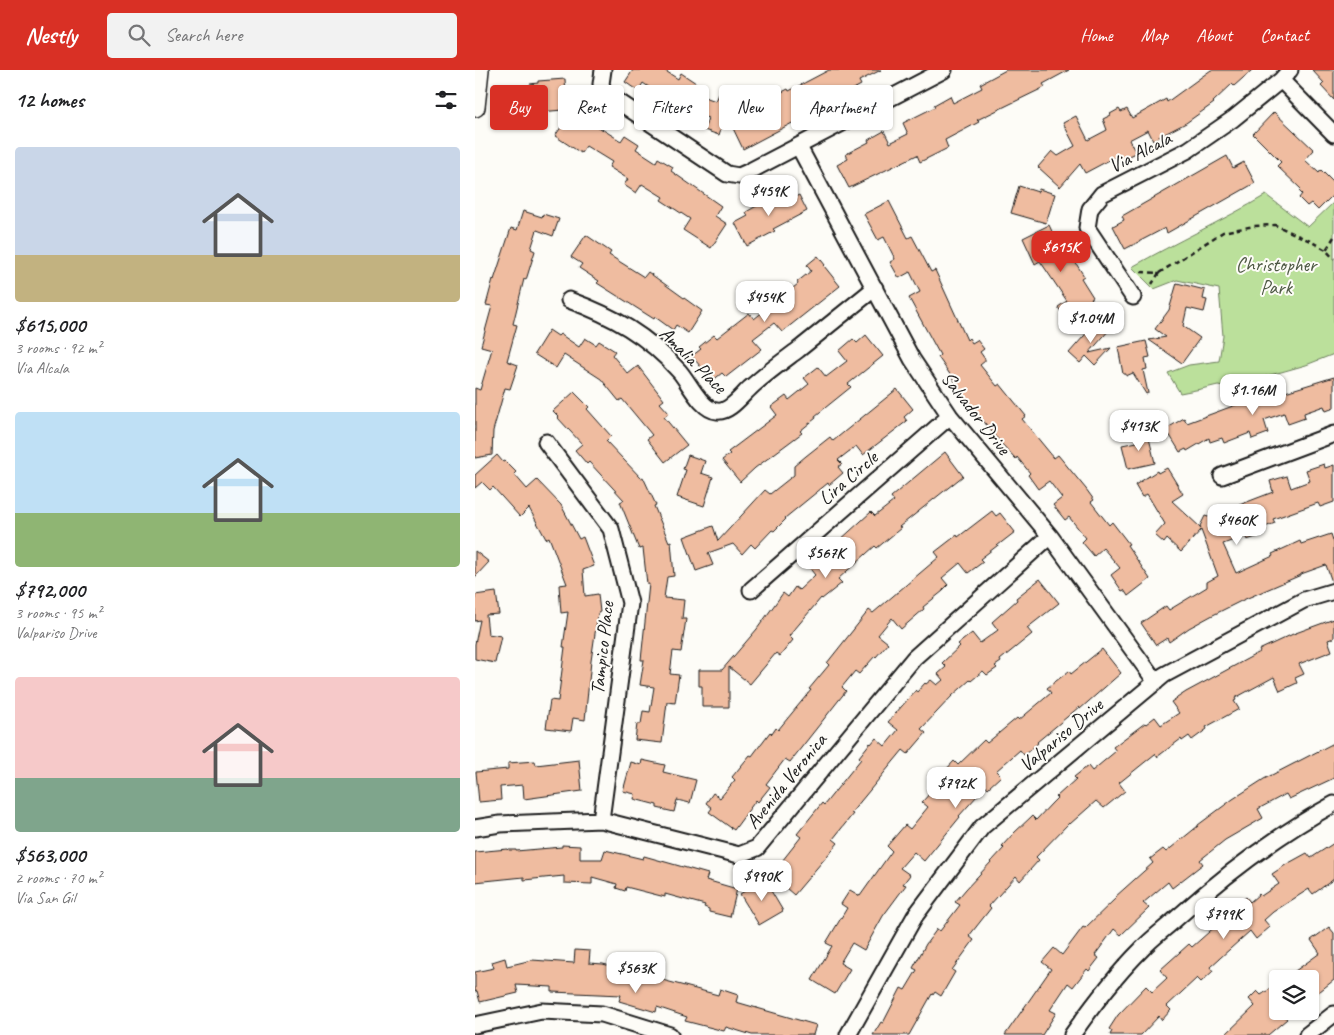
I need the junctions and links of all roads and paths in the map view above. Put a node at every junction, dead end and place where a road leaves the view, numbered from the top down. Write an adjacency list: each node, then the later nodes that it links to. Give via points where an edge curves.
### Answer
1 (479, 70): 5 (main road)
2 (944, 70): 7 (street)
3 (1285, 75): 6 (street); 15 (street, Via Alcala, via 1233,119 1188,150 1102,194 1091,209 1087,228)
4 (602, 77): 7 (street, via 604,92 727,174 739,176)
5 (475, 107)
6 (1334, 134)
7 (799, 147): 14 (street, Salvador Drive)
8 (1334, 237): 9 (path)
9 (1326, 250): 10 (path); 12 (path, via 1275,225 1254,226 1223,232)
10 (1334, 259)
11 (1141, 272): 12 (path)
12 (1159, 273): 13 (path)
13 (1152, 284)
14 (875, 288): 16 (street, Amalia Place, via 726,410 717,411 700,400 654,346 599,311); 17 (street, Salvador Drive, via 912,359)
15 (1133, 297)
16 (569, 300)
17 (950, 416): 21 (street, Salvador Drive); 22 (street, Lira Circle)
18 (1334, 434): 20 (street)
19 (546, 442): 26 (street, Tampico Place, via 611,529 630,603)
20 (1222, 476)
21 (1050, 536): 24 (street, Salvador Drive); 26 (street, Avenida Veronica, via 914,658 757,848 739,855)
22 (751, 590)
23 (1334, 591): 24 (street, Valpariso Drive, via 1304,600)
24 (1156, 682): 31 (street, Valpariso Drive, via 982,827 915,916)
25 (1334, 804): 32 (street, via 1263,848 1203,895 1142,949 1103,992)
26 (601, 820): 27 (street, Avenida Veronica)
27 (475, 828)
28 (1334, 1014): 33 (street)
29 (475, 1025): 30 (street, via 552,1011 602,1014)
30 (669, 1035)
31 (848, 1035)
32 (1071, 1035)
33 (1307, 1035)

